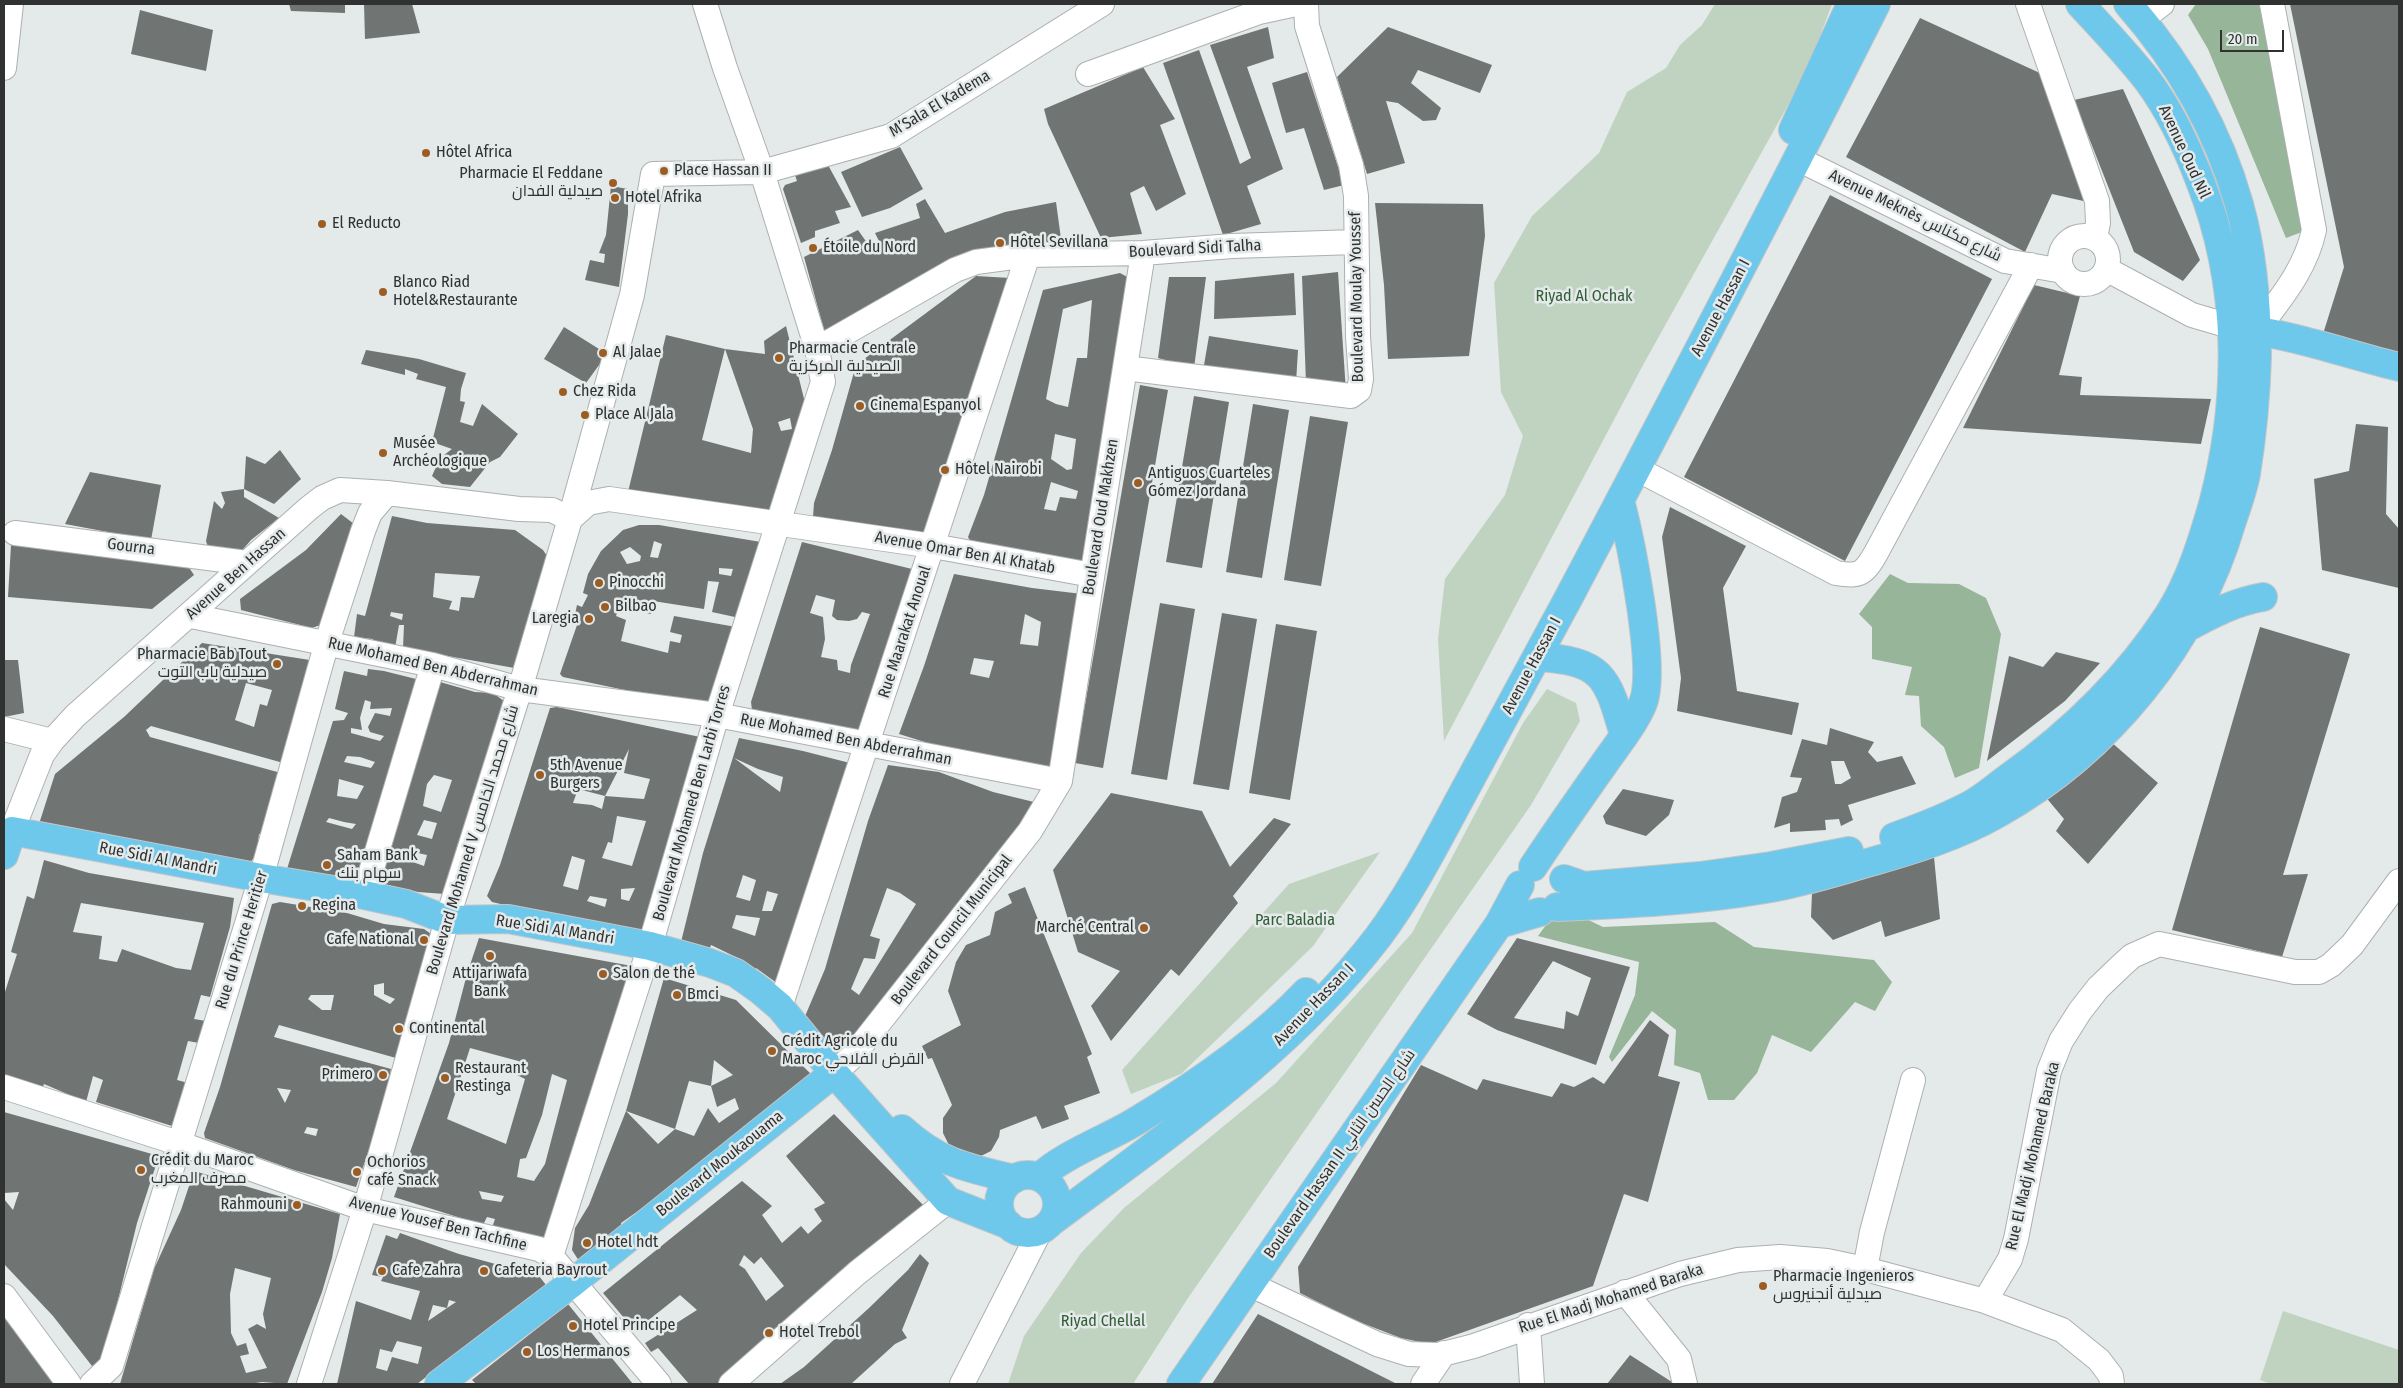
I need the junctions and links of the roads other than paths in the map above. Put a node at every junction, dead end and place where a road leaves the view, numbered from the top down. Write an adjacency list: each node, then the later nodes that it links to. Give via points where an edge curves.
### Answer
1 (11, 4): 13 (street)
2 (705, 4): 16 (street, Boulevard Mohamed Ben Larbi Torres)
3 (1102, 4): 16 (street, M’Sala El Kadema, via 891,136)
4 (1296, 4): 14 (street, via 1259,12)
5 (1306, 4): 18 (street, Boulevard Moulay Youssef, via 1307,26 1351,165 1356,196)
6 (1851, 4): 66 (main road, Avenue Hassan I, via 1786,145 1474,746 1415,849 1362,929 1304,994 1197,1084 1053,1167)
7 (1876, 4): 15 (main road, Avenue Hassan I)
8 (2028, 4): 17 (street, via 2098,201)
9 (2080, 4): 25 (main road, Avenue Oud Nil, via 2147,81 2180,136 2200,181)
10 (2162, 4): 12 (street)
11 (2272, 4): 25 (street, via 2314,230 2311,245 2293,282)
12 (2133, 9): 25 (main road, Avenue Oud Nil, via 2190,86 2215,136 2239,202 2252,258)
13 (4, 68)
14 (1088, 74)
15 (1798, 159): 21 (street, Avenue Meknès شارع مكناس, via 2005,261); 29 (main road, Avenue Hassan I)
16 (762, 172): 24 (street, M’Sala El Kadema, via 653,174); 26 (street, Boulevard Mohamed Ben Larbi Torres)
17 (2096, 237): 22 (street, via 2104,246 2108,259); 23 (street, via 2078,237 2069,241 2062,250)
18 (1356, 242): 19 (street, Boulevard Sidi Talha); 28 (street, Boulevard Moulay Youssef, via 1361,379 1359,390 1351,396)
19 (1143, 253): 20 (street, Boulevard Sidi Talha); 28 (street, Boulevard Oud Makhzen)
20 (1028, 256): 26 (street, Boulevard Sidi Talha, via 976,262 955,270); 35 (street, Rue Maarakat Anoual)
21 (2031, 265): 23 (street, Avenue Meknès شارع مكناس); 29 (street, via 1876,553 1867,569 1858,574 1836,573)
22 (2106, 269): 23 (street, via 2100,278 2090,283 2070,279); 25 (street, via 2192,316)
23 (2063, 271)
24 (632, 295): 32 (street, Boulevard Mohamed V شارع محمد الخامس)
25 (2245, 329): 27 (main road, via 2306,340); 40 (main road, via 2255,397 2245,477 2226,541 2203,599); 52 (main road, via 2224,462 2187,580 2169,613 2134,663 2072,729 1968,807 1922,827 1851,851 1700,876 1584,886)
26 (817, 349): 33 (street, Boulevard Mohamed Ben Larbi Torres, via 823,382)
27 (2399, 367)
28 (1125, 368): 37 (street, Boulevard Oud Makhzen)
29 (1635, 468): 31 (main road, Avenue Hassan I)
30 (387, 493): 32 (street, Avenue Ben Hassan); 36 (street, Avenue Ben Hassan, via 340,490 330,494 309,508); 41 (street, Rue du Prince Heritier, via 370,512)
31 (1620, 500): 42 (main road, Avenue Hassan I); 47 (main road, Boulevard Hassan II شارع الحسن الثاني, via 1642,618 1647,679 1644,702)
32 (561, 514): 33 (street, Avenue Omar Ben Al Khatab, via 588,503 609,500); 44 (street, Boulevard Mohamed V شارع محمد الخامس)
33 (778, 523): 35 (street, Avenue Omar Ben Al Khatab); 45 (street, Boulevard Mohamed Ben Larbi Torres)
34 (16, 533): 36 (street, Gourna)
35 (933, 546): 37 (street, Avenue Omar Ben Al Khatab); 49 (street, Rue Maarakat Anoual)
36 (247, 563): 39 (street, Avenue Ben Hassan)
37 (1092, 575): 50 (street, Boulevard Oud Makhzen)
38 (2263, 597): 40 (main road, via 2240,601)
39 (191, 616): 41 (street, Rue Mohamed Ben Abderrahman); 48 (street, Avenue Ben Hassan, via 75,716)
40 (2186, 628): 56 (main road, via 2156,675 2099,738 2033,790 1969,829 1915,850 1769,889 1659,902)
41 (327, 642): 43 (street, Rue Mohamed Ben Abderrahman); 53 (street, Rue du Prince Heritier)
42 (1538, 657): 47 (main road, via 1573,660 1592,669 1613,698); 70 (main road, Avenue Hassan I, via 1430,854 1372,943 1335,986 1274,1048 1166,1137)
43 (433, 666): 44 (street, Rue Mohamed Ben Abderrahman); 55 (street)
44 (520, 689): 45 (street, Rue Mohamed Ben Abderrahman); 57 (street, Boulevard Mohamed V شارع محمد الخامس)
45 (717, 715): 49 (street, Rue Mohamed Ben Abderrahman); 59 (street, Boulevard Mohamed Ben Larbi Torres)
46 (4, 729): 48 (street)
47 (1624, 735): 52 (main road, Boulevard Hassan II شارع الحسن الثاني, via 1561,825)
48 (52, 741): 51 (street, Avenue Ben Hassan, via 42,755)
49 (868, 746): 50 (street, Rue Mohamed Ben Abderrahman); 60 (street, Rue Maarakat Anoual)
50 (1060, 781): 61 (street, Boulevard Council Municipal, via 1030,831 965,915 852,1057)
51 (8, 843): 53 (main road, Rue Sidi Al Mandri)
52 (1543, 875): 56 (main road, via 1566,892 1564,900); 56 (main road, via 1520,897 1527,907); 58 (main road, Boulevard Hassan II شارع الحسن الثاني)
53 (261, 878): 55 (main road, Rue Sidi Al Mandri); 65 (street, Rue du Prince Heritier)
54 (2399, 881): 77 (street, Rue El Madj Mohamed Baraka, via 2352,944 2319,972 2295,972 2159,944 2132,956 2098,988 2061,1041 2049,1071 2016,1239 2010,1259)
55 (364, 895): 57 (main road, Rue Sidi Al Mandri, via 406,904)
56 (1548, 910): 58 (main road)
57 (447, 920): 59 (main road, Rue Sidi Al Mandri, via 508,919); 68 (street, Boulevard Mohamed V شارع محمد الخامس)
58 (1499, 924): 74 (main road, Boulevard Hassan II شارع الحسن الثاني)
59 (650, 946): 60 (main road, Rue Sidi Al Mandri, via 736,973); 71 (street, Boulevard Mohamed Ben Larbi Torres)
60 (780, 1008): 61 (main road, Rue Sidi Al Mandri)
61 (834, 1073): 64 (main road, Rue Sidi Al Mandri); 73 (main road, Boulevard Moukaouama)
62 (1913, 1080): 72 (street, via 1878,1206)
63 (4, 1087): 65 (street, Avenue Yousef Ben Tachfine)
64 (866, 1106): 66 (main road, Rue Sidi Al Mandri, via 881,1110 916,1142 946,1161); 67 (main road, Rue Sidi Al Mandri)
65 (178, 1143): 68 (street, Avenue Yousef Ben Tachfine); 81 (street, Rue du Prince Heritier, via 110,1366)
66 (1020, 1180): 67 (main road, via 964,1193); 69 (main road, via 1000,1200 1000,1210); 70 (main road, via 1049,1183 1055,1192 1057,1207)
67 (948, 1201): 69 (main road, Rue Sidi Al Mandri); 85 (street, via 857,1273)
68 (365, 1209): 71 (street, Avenue Yousef Ben Tachfine, via 539,1249); 82 (street, Boulevard Mohamed V شارع محمد الخامس)
69 (1009, 1225): 70 (main road, via 1024,1232)
70 (1046, 1226): 86 (street)
71 (551, 1256): 73 (street, Avenue Yousef Ben Tachfine)
72 (1866, 1269): 75 (street, Rue El Madj Mohamed Baraka, via 1780,1256 1738,1260); 77 (street, Rue El Madj Mohamed Baraka)
73 (572, 1282): 83 (main road, Boulevard Moukaouama); 84 (street, Avenue Yousef Ben Tachfine)
74 (1250, 1285): 79 (street, Rue El Madj Mohamed Baraka, via 1377,1344 1409,1354); 87 (main road, Boulevard Hassan II شارع الحسن الثاني)
75 (1625, 1292): 78 (street, Rue El Madj Mohamed Baraka); 90 (street, via 1679,1359)
76 (4, 1296): 80 (street)
77 (1985, 1301): 91 (street, Rue El Madj Mohamed Baraka, via 2062,1330 2099,1360 2111,1376)
78 (1528, 1325): 79 (street, Rue El Madj Mohamed Baraka, via 1474,1346); 89 (street)
79 (1444, 1353): 88 (street)
80 (69, 1384)
81 (92, 1384)
82 (309, 1384)
83 (439, 1384)
84 (659, 1384)
85 (731, 1384)
86 (962, 1384)
87 (1182, 1384)
88 (1423, 1384)
89 (1532, 1384)
90 (1685, 1384)
91 (2112, 1384)

